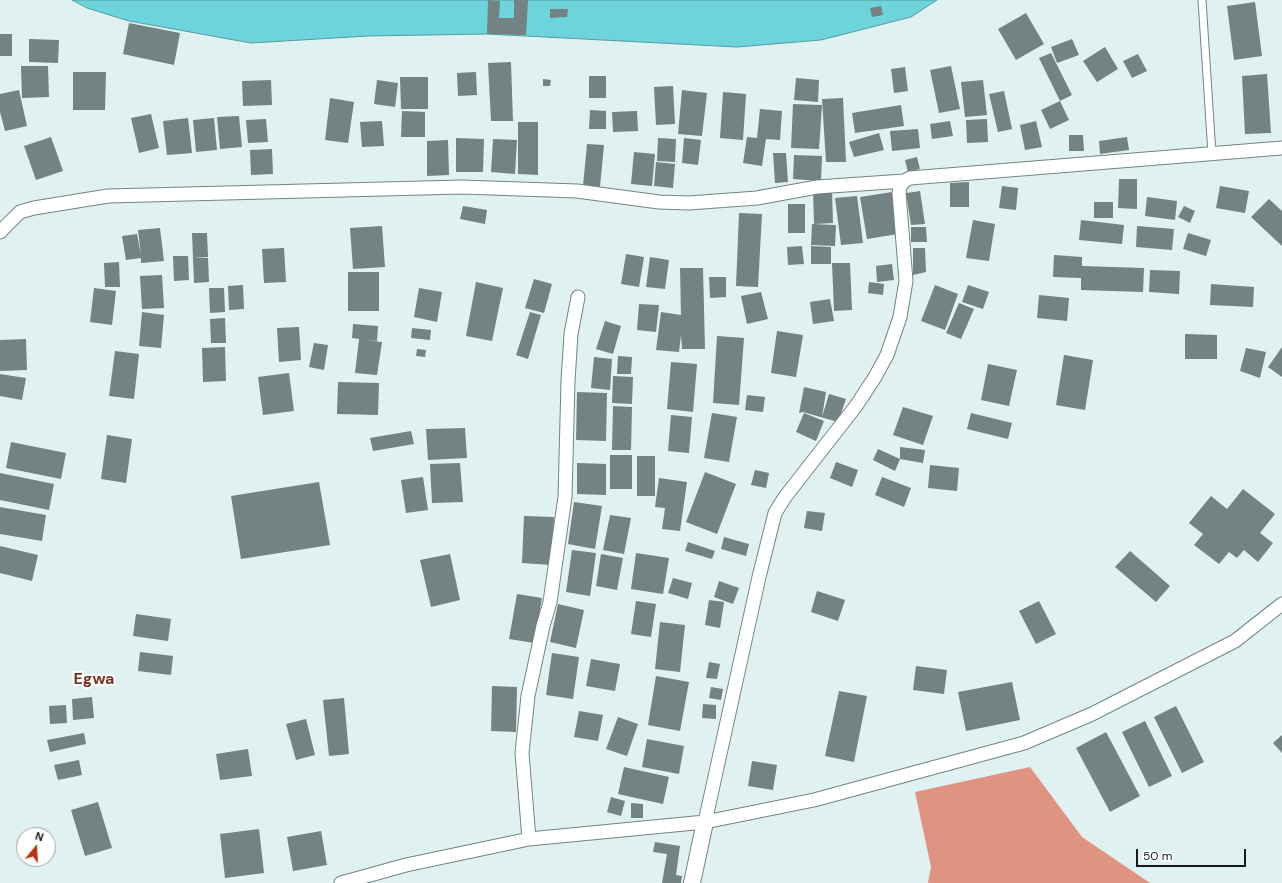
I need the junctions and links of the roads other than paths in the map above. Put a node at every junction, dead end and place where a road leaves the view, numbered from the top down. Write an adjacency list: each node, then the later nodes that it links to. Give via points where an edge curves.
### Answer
1 (1202, 0): 3 (lane)
2 (1282, 148): 3 (street)
3 (1212, 154): 4 (street, via 910,178)
4 (904, 181): 5 (street, via 817,187 757,198 690,202 659,202 577,191 462,187 108,196 20,212); 8 (street, via 899,193 906,281 900,317 887,355 875,377 775,513)
5 (0, 232)
6 (578, 297): 9 (street, via 571,334 565,497 550,602 528,696 522,753)
7 (1282, 604): 8 (street, via 1223,648 1092,714 1024,742 814,800)
8 (705, 822): 9 (street); 11 (street)
9 (529, 839): 10 (street, via 406,865)
10 (341, 883)
11 (692, 883)

